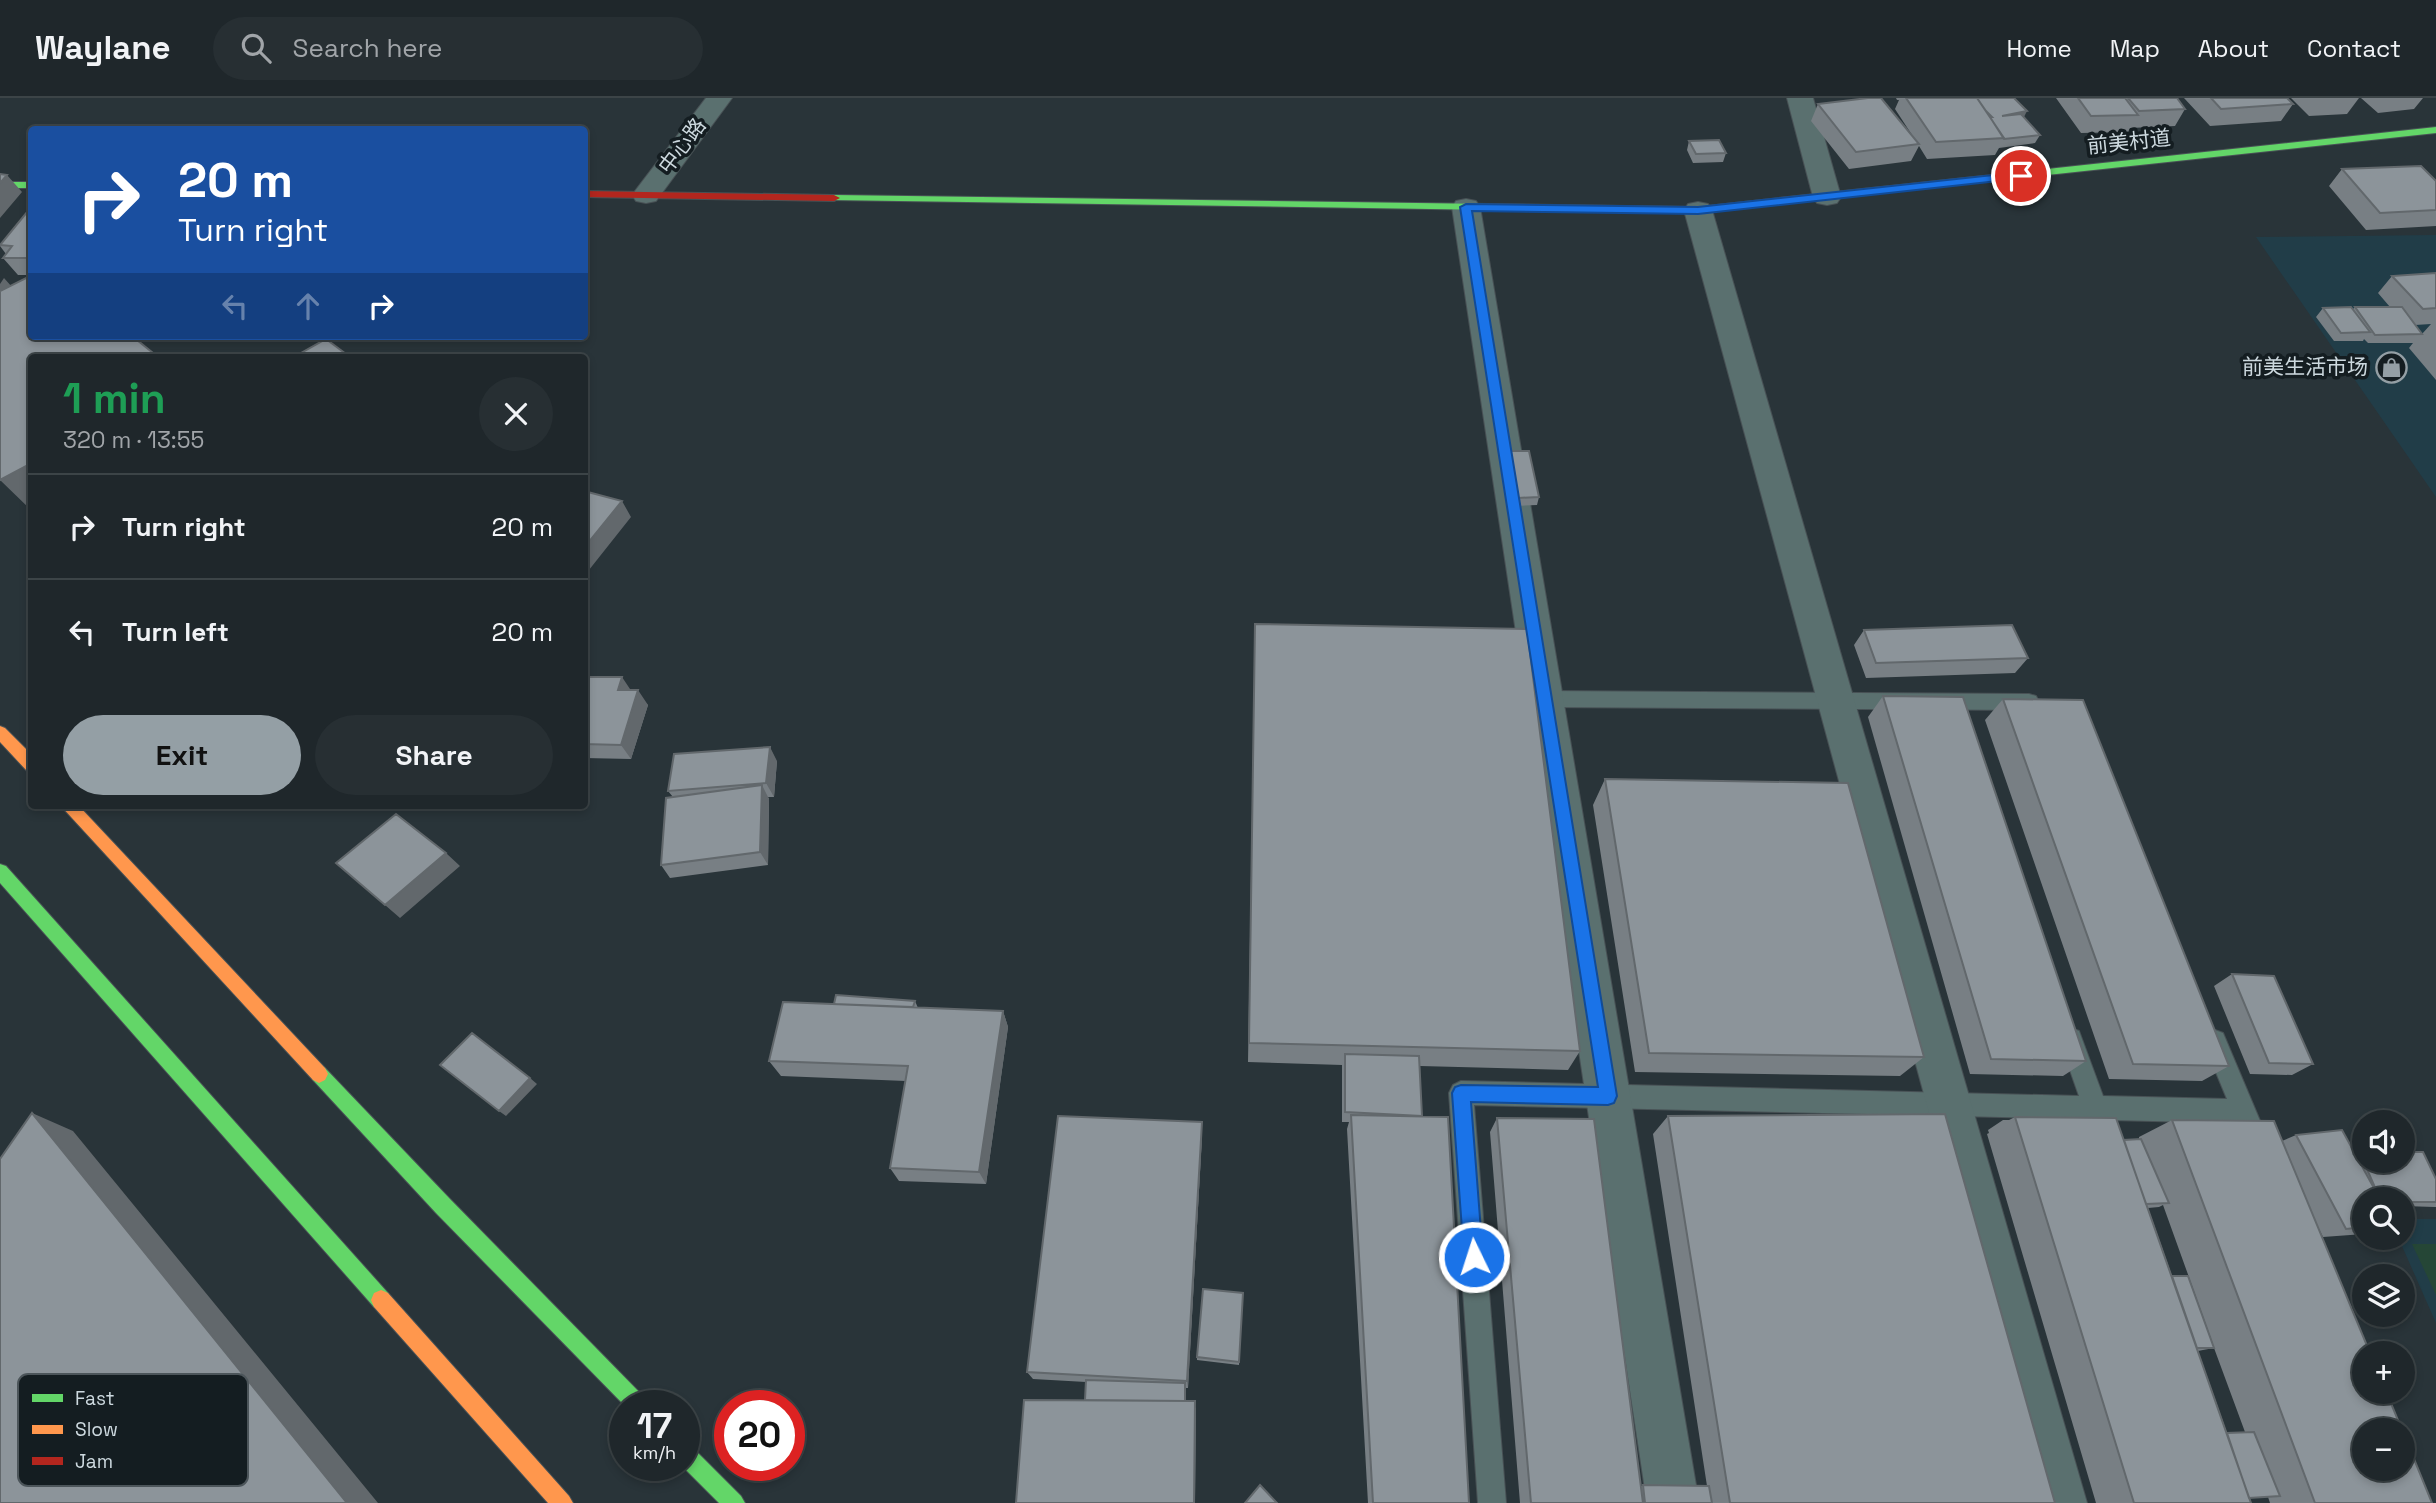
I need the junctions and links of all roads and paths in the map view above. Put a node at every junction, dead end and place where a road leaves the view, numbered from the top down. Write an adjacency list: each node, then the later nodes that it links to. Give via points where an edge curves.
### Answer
1 (719, 98): 7 (street, 中心路)
2 (1800, 98): 8 (street)
3 (2436, 130): 8 (street, 前美村道)
4 (0, 185): 5 (street)
5 (28, 186)
6 (588, 194): 7 (street, 前美村道)
7 (646, 195): 9 (street, 前美村道)
8 (1827, 197): 10 (street, 前美村道)
9 (1466, 207): 10 (street, 前美村道); 11 (street)
10 (1698, 210): 12 (street)
11 (1544, 699): 12 (lane); 22 (street)
12 (1835, 701): 13 (lane); 23 (street)
13 (1948, 702): 14 (lane); 15 (lane)
14 (2044, 702)
15 (1958, 728)
16 (0, 732): 17 (street)
17 (28, 762)
18 (72, 809): 28 (street, via 443,1206)
19 (0, 871): 30 (street)
20 (2062, 1015): 24 (lane)
21 (2206, 1021): 25 (lane)
22 (1608, 1096): 23 (lane); 32 (lane, via 1461,1093); 33 (street)
23 (1949, 1104): 24 (lane); 34 (street)
24 (2095, 1107): 25 (lane); 26 (lane)
25 (2244, 1111): 27 (lane)
26 (2109, 1145)
27 (2266, 1162)
28 (623, 1390)
29 (700, 1469): 31 (street)
30 (562, 1503)
31 (734, 1503)
32 (1492, 1503)
33 (1673, 1503)
34 (2061, 1503)

